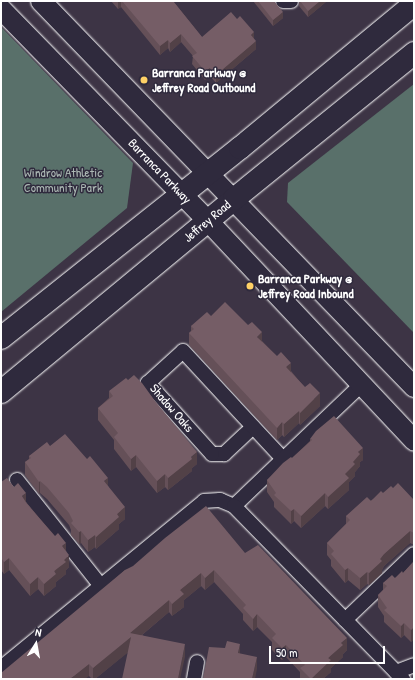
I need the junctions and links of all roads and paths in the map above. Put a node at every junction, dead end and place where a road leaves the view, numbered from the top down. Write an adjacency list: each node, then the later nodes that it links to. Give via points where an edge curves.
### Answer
1 (41, 1): 7 (main road)
2 (283, 1): 3 (street)
3 (291, 1)
4 (414, 4): 7 (main road)
5 (1, 9): 8 (main road, Barranca Parkway)
6 (414, 53): 9 (main road, Jeffrey Road)
7 (208, 173): 8 (main road); 9 (main road)
8 (181, 193): 10 (main road, Barranca Parkway); 11 (main road)
9 (234, 199): 10 (main road, Jeffrey Road); 13 (main road)
10 (208, 221): 12 (main road, Barranca Parkway); 14 (main road, Jeffrey Road)
11 (1, 338)
12 (362, 384): 16 (main road, Barranca Parkway); 17 (street)
13 (414, 387)
14 (1, 392)
15 (253, 427): 15 (street, Shadow Oaks, via 184,351 148,383 212,454 224,454); 17 (street, Shadow Oaks)
16 (414, 440)
17 (284, 459): 19 (street)
18 (17, 480): 21 (street)
19 (234, 506): 21 (street, via 220,500 204,501); 22 (street)
20 (414, 554): 22 (street)
21 (102, 586): 25 (street)
22 (345, 620): 26 (street)
23 (197, 662): 27 (street)
24 (414, 665): 26 (street)
25 (1, 668)
26 (400, 675)
27 (194, 679)

